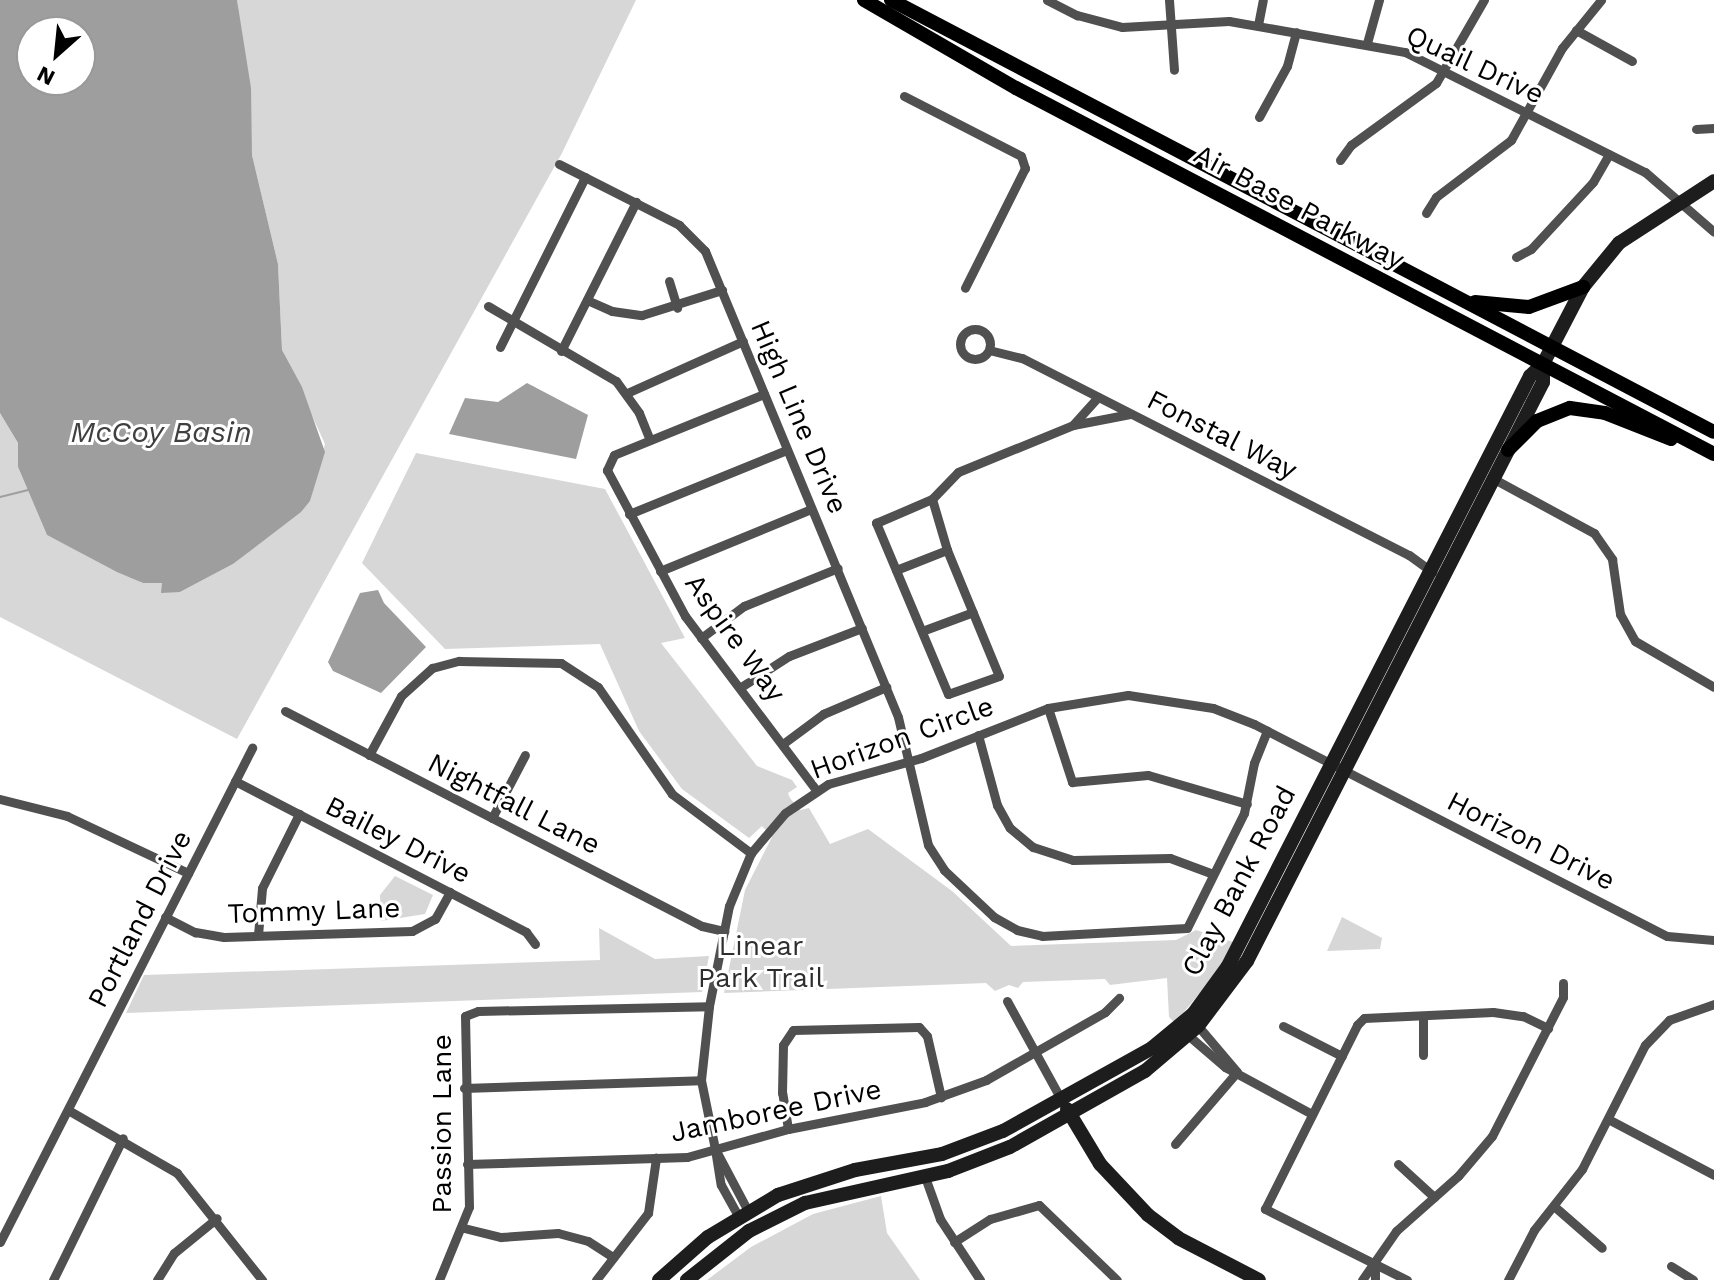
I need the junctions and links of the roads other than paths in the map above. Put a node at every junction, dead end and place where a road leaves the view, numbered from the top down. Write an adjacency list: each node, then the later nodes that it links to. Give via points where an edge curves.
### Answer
1 (864, 0): 46 (main road, Air Base Parkway, via 938,47)
2 (891, 0): 36 (main road, Air Base Parkway)
3 (1047, 0): 10 (street, Quail Drive, via 1101,24)
4 (1169, 0): 10 (street)
5 (1263, 0): 9 (street)
6 (1379, 0): 13 (street)
7 (1484, 0): 16 (street)
8 (1601, 0): 11 (street)
9 (1258, 25): 10 (street, Quail Drive, via 1219,21); 12 (street, Quail Drive)
10 (1168, 26): 15 (street)
11 (1576, 30): 14 (street); 18 (street)
12 (1296, 32): 13 (street, Quail Drive); 19 (street, via 1287,66)
13 (1367, 43): 16 (street, Quail Drive)
14 (1632, 61)
15 (1174, 70)
16 (1445, 70): 18 (street, Quail Drive); 23 (street, via 1425,93 1351,145)
17 (904, 96): 34 (street, via 1021,156 1025,168)
18 (1527, 112): 22 (street, Quail Drive); 29 (street, via 1511,140 1436,197)
19 (1259, 117)
20 (1714, 128): 21 (street)
21 (1696, 129)
22 (1609, 154): 28 (street, Quail Drive, via 1656,179); 31 (street, via 1593,182 1531,249)
23 (1340, 160)
24 (559, 164): 25 (street, High Line Drive)
25 (585, 177): 27 (street, High Line Drive); 40 (street)
26 (1714, 181): 28 (street, Clay Bank Road)
27 (636, 202): 35 (street, High Line Drive, via 689,232 705,251); 37 (street)
28 (1681, 204): 30 (street, Quail Drive); 33 (street, Clay Bank Road, via 1619,243)
29 (1426, 213)
30 (1714, 232)
31 (1516, 257)
32 (669, 281): 39 (street)
33 (1583, 287): 36 (main road, via 1521,308); 42 (street, Clay Bank Road)
34 (965, 288)
35 (722, 290): 39 (street); 41 (street, High Line Drive)
36 (1457, 298): 42 (main road, Air Base Parkway)
37 (587, 300): 39 (street, via 629,315); 45 (street)
38 (488, 306): 40 (street)
39 (677, 308)
40 (514, 320): 43 (street); 45 (street)
41 (743, 341): 47 (street); 48 (street, High Line Drive)
42 (1552, 346): 46 (street, Clay Bank Road); 52 (main road, Air Base Parkway)
43 (500, 347)
44 (989, 350): 49 (street, Fonstal Way, via 1022,358)
45 (561, 351): 47 (street, via 607,375)
46 (1543, 364): 55 (street, Clay Bank Road, via 1542,384); 56 (main road, Air Base Parkway); 65 (street, Clay Bank Road, via 1530,376)
47 (627, 393): 53 (street)
48 (764, 394): 53 (street); 54 (street, High Line Drive)
49 (1098, 397): 50 (street, Fonstal Way); 51 (street)
50 (1131, 414): 51 (street); 65 (street, Fonstal Way)
51 (1073, 425): 58 (street, via 958,472)
52 (1714, 432)
53 (650, 440): 60 (street, Aspire Way, via 614,455 607,464)
54 (787, 450): 59 (street, High Line Drive); 60 (street)
55 (1508, 450): 56 (main road, via 1545,416 1582,408); 57 (street, Clay Bank Road)
56 (1713, 453)
57 (1494, 479): 65 (street, Clay Bank Road); 72 (street, via 1594,533 1612,559 1620,614 1635,641)
58 (932, 499): 61 (street); 63 (street, via 876,523)
59 (811, 509): 62 (street, High Line Drive); 64 (street)
60 (629, 514): 64 (street, Aspire Way)
61 (947, 550): 63 (street); 66 (street)
62 (838, 568): 67 (street, High Line Drive); 69 (street, via 744,606)
63 (896, 570): 68 (street)
64 (660, 571): 69 (street, Aspire Way)
65 (1436, 575): 82 (street, Clay Bank Road)
66 (973, 612): 68 (street); 68 (street, via 999,676 948,694)
67 (862, 628): 70 (street, via 789,656); 71 (street, High Line Drive)
68 (922, 631)
69 (701, 638): 70 (street, Aspire Way)
70 (741, 687): 77 (street, Aspire Way)
71 (886, 687): 77 (street, via 823,714); 81 (street, High Line Drive)
72 (1714, 687)
73 (1048, 708): 75 (street, Horizon Circle, via 1113,696 1161,697 1213,708); 76 (street, Horizon Circle); 86 (street, via 1072,782 1148,775)
74 (285, 711): 79 (street, Nightfall Lane)
75 (1267, 731): 82 (street, Horizon Circle); 86 (street, via 1254,763)
76 (978, 735): 81 (street, Horizon Circle); 91 (street, via 997,805 1010,828 1033,847 1073,860 1170,858)
77 (784, 743): 84 (street, Aspire Way)
78 (252, 748): 83 (street, Portland Drive)
79 (369, 755): 88 (street, Nightfall Lane); 89 (street, via 401,696 432,668 488,660 561,663 598,687 672,794)
80 (525, 755): 88 (street)
81 (910, 761): 84 (street, Horizon Circle, via 853,774); 91 (street, High Line Drive, via 927,841 939,865 988,913 1022,932 1181,931 1189,926)
82 (1338, 767): 96 (street, Horizon Drive, via 1667,936); 106 (street, Clay Bank Road, via 1247,961); 114 (street, Clay Bank Road, via 1217,985 1163,1040)
83 (235, 781): 87 (street, Bailey Drive); 90 (street, Portland Drive)
84 (816, 790): 89 (street, Horizon Circle, via 767,831)
85 (0, 799): 90 (street, via 67,816)
86 (1247, 804): 91 (street)
87 (299, 814): 92 (street, Bailey Drive); 95 (street, via 262,888)
88 (492, 818): 94 (street, Nightfall Lane, via 702,926)
89 (751, 853): 94 (street, Horizon Circle, via 734,889)
90 (188, 873): 93 (street, Portland Drive)
91 (1213, 874)
92 (450, 892): 95 (street, Tommy Lane, via 435,919 418,929); 97 (street, Bailey Drive, via 526,932)
93 (165, 917): 95 (street, Tommy Lane, via 202,934); 115 (street, Portland Drive)
94 (724, 931): 102 (street, Horizon Circle)
95 (258, 935)
96 (1714, 940)
97 (535, 944)
98 (1563, 983): 105 (street, via 1563,997)
99 (1119, 998): 107 (street, Jamboree Drive, via 1105,1012)
100 (1007, 1001): 107 (street)
101 (1714, 1004): 118 (street, via 1683,1013 1658,1029)
102 (709, 1006): 111 (street, Horizon Circle); 112 (street, Passion Lane, via 471,1012 463,1025)
103 (1423, 1016): 105 (street, via 1502,1012); 108 (street); 109 (street, via 1364,1018)
104 (1283, 1026): 109 (street)
105 (1548, 1028): 128 (street, via 1492,1136)
106 (1194, 1031): 110 (street); 117 (street, Clay Bank Road, via 1145,1071)
107 (1035, 1053): 113 (street, Jamboree Drive); 114 (street)
108 (1423, 1055)
109 (1342, 1056): 116 (street)
110 (1237, 1072): 116 (street); 121 (street)
111 (701, 1080): 112 (street); 122 (street, Horizon Circle)
112 (464, 1088): 124 (street, Passion Lane)
113 (941, 1097): 119 (street, Jamboree Drive); 119 (street, via 927,1036 919,1027 793,1030 784,1039 782,1058)
114 (1062, 1101): 117 (street); 130 (street, Clay Bank Road, via 974,1143 826,1177)
115 (68, 1110): 120 (street); 133 (street, Portland Drive)
116 (1312, 1114): 137 (street, via 1265,1209)
117 (1070, 1115): 127 (street, Clay Bank Road, via 990,1156); 148 (street, via 1100,1164 1148,1215 1178,1238)
118 (1608, 1119): 126 (street); 129 (street)
119 (788, 1129): 122 (street, Jamboree Drive)
120 (123, 1138): 131 (street, via 177,1173); 139 (street)
121 (1175, 1144)
122 (715, 1149): 123 (street, Jamboree Drive); 130 (street, Horizon Circle)
123 (656, 1158): 124 (street, Jamboree Drive); 136 (street, via 656,1188 648,1213)
124 (467, 1164): 132 (street, Passion Lane)
125 (1398, 1164): 128 (street)
126 (1714, 1175)
127 (925, 1177): 134 (street); 145 (street, Clay Bank Road, via 859,1187 785,1211 741,1236)
128 (1434, 1197): 137 (street, via 1396,1231)
129 (1555, 1207): 135 (street); 152 (street, via 1522,1248)
130 (744, 1214): 144 (street, Clay Bank Road, via 694,1247)
131 (217, 1218): 140 (street, via 174,1253); 141 (street)
132 (464, 1228): 136 (street, via 501,1237 558,1233 588,1241); 142 (street, Passion Lane)
133 (0, 1242)
134 (954, 1242): 146 (street); 147 (street, via 990,1219 1039,1205)
135 (1602, 1248)
136 (613, 1257): 143 (street)
137 (1375, 1262): 149 (street); 150 (street); 151 (street)
138 (1671, 1266): 153 (street)
139 (53, 1280)
140 (157, 1280)
141 (262, 1280)
142 (439, 1280)
143 (596, 1280)
144 (659, 1280)
145 (687, 1280)
146 (980, 1280)
147 (1117, 1280)
148 (1259, 1280)
149 (1362, 1280)
150 (1375, 1280)
151 (1407, 1280)
152 (1508, 1280)
153 (1693, 1280)

